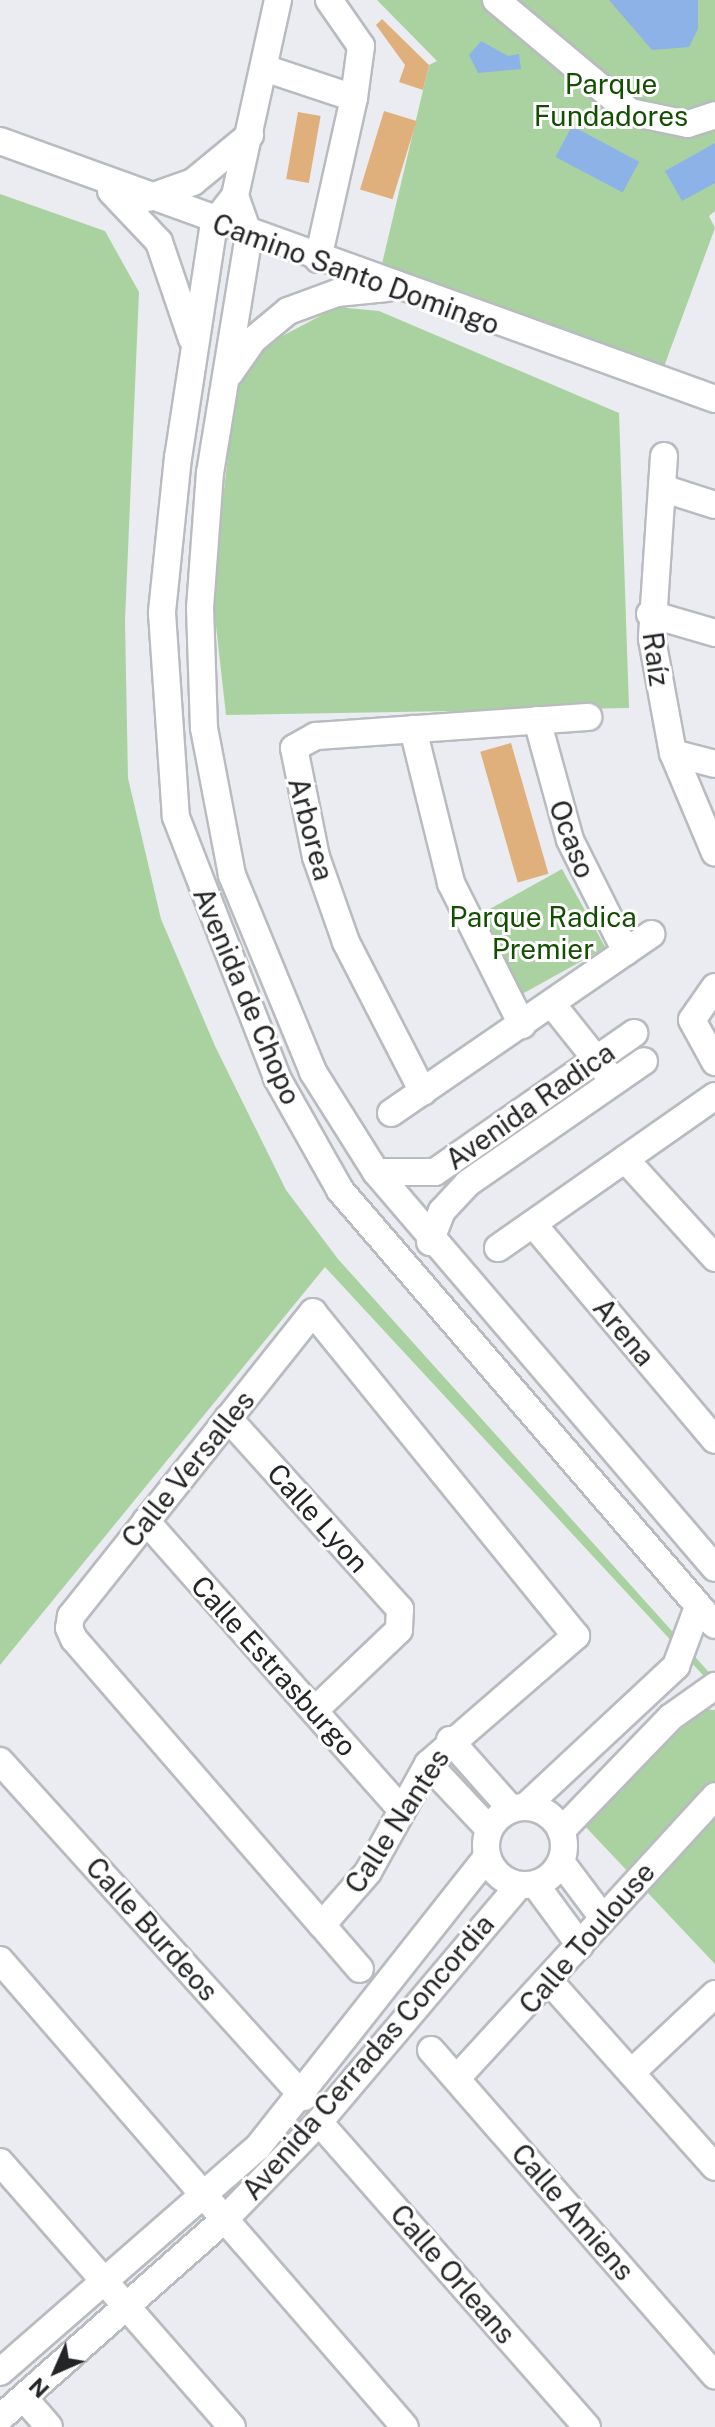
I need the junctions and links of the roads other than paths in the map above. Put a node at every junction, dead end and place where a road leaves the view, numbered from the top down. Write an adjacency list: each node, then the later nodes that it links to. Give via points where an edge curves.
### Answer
1 (278, 0): 4 (street)
2 (329, 0): 5 (street, via 361,46)
3 (496, 0): 6 (street, via 630,112 688,124)
4 (264, 68): 5 (street); 7 (street)
5 (354, 98): 14 (street)
6 (715, 115)
7 (250, 135): 10 (street); 11 (street, via 193,182)
8 (0, 141): 9 (street, Camino Santo Domingo)
9 (93, 176): 11 (street, Camino Santo Domingo); 16 (street, via 159,242)
10 (235, 196): 12 (street); 13 (street)
11 (148, 198): 12 (street, Camino Santo Domingo)
12 (214, 223): 13 (street, Camino Santo Domingo); 16 (street, Avenida de Chopo)
13 (249, 235): 14 (street, Camino Santo Domingo); 17 (street, Avenida de Chopo)
14 (318, 259): 15 (street, Camino Santo Domingo)
15 (405, 290): 17 (street, via 337,293 288,311 253,340); 18 (street, Camino Santo Domingo)
16 (195, 354): 48 (street, Avenida de Chopo, via 162,613 176,817 223,954 308,1135 340,1190)
17 (224, 383): 42 (street, Avenida de Chopo, via 200,608 204,728 218,809 266,969 313,1072)
18 (715, 399)
19 (664, 456): 20 (street, Raíz)
20 (665, 489): 21 (street); 22 (street, Raíz)
21 (715, 505)
22 (650, 614): 23 (street); 27 (street, Raíz)
23 (715, 633)
24 (588, 717): 25 (street, Arborea)
25 (537, 720): 26 (street, Arborea); 31 (street, Ocaso, via 570,840)
26 (413, 729): 34 (street, via 451,883); 38 (street, Arborea, via 316,736 299,743 292,760 346,942)
27 (673, 753): 28 (street); 29 (street, Raíz)
28 (715, 764)
29 (715, 853)
30 (651, 934): 31 (street)
31 (626, 952): 33 (street)
32 (715, 987): 37 (street, via 692,1020)
33 (559, 999): 34 (street); 36 (street)
34 (522, 1025): 38 (street)
35 (634, 1033): 36 (street, Avenida Radica)
36 (603, 1055): 42 (street, Avenida Radica, via 435,1172); 44 (street, Avenida Radica, via 628,1072 468,1183 442,1211)
37 (715, 1062)
38 (423, 1092): 40 (street)
39 (715, 1096): 41 (street)
40 (391, 1113)
41 (625, 1159): 43 (street); 46 (street)
42 (376, 1172): 44 (street, Avenida de Chopo)
43 (533, 1224): 45 (street); 50 (street, Arena)
44 (430, 1242): 47 (street, Avenida de Chopo)
45 (498, 1248)
46 (715, 1258)
47 (542, 1371): 48 (street); 52 (street, Avenida de Chopo)
48 (514, 1396): 53 (street, Avenida de Chopo)
49 (228, 1418): 51 (street, Calle Versalles); 54 (street, Calle Versalles, via 313,1312); 57 (street, Calle Lyon, via 402,1620)
50 (715, 1440)
51 (146, 1521): 57 (street, Calle Estrasburgo); 70 (street, Calle Versalles, via 71,1616 69,1628)
52 (715, 1568)
53 (707, 1616): 55 (street)
54 (572, 1628): 58 (street, Calle Nantes, via 576,1643)
55 (676, 1666): 56 (street); 62 (street)
56 (708, 1688): 65 (street)
57 (314, 1711): 63 (street, Calle Estrasburgo)
58 (450, 1740): 60 (street, Calle Nantes); 62 (street)
59 (0, 1761): 81 (street, Calle Burdeos)
60 (428, 1764): 63 (street, Calle Nantes); 64 (street)
61 (715, 1796): 69 (street, Calle Toulouse)
62 (518, 1808): 64 (street); 65 (street, via 540,1810)
63 (402, 1810): 70 (street, Calle Nantes, via 368,1872)
64 (489, 1829): 66 (street)
65 (561, 1831): 67 (street)
66 (487, 1857): 68 (street); 76 (street, Avenida Cerradas Concordia)
67 (561, 1862): 68 (street); 69 (street)
68 (527, 1885): 71 (street); 77 (street, Avenida Cerradas Concordia)
69 (603, 1918): 71 (street, Calle Toulouse)
70 (322, 1925): 73 (street)
71 (580, 1945): 74 (street, Calle Toulouse)
72 (0, 1960): 85 (street)
73 (360, 1969)
74 (551, 1983): 79 (street); 80 (street, Calle Toulouse)
75 (714, 1994): 79 (street)
76 (382, 1999): 77 (street); 81 (street, Avenida Cerradas Concordia)
77 (404, 2016): 82 (street, Avenida Cerradas Concordia)
78 (431, 2050): 80 (street, Calle Amiens)
79 (632, 2072): 84 (street)
80 (457, 2078): 90 (street, Calle Amiens)
81 (304, 2097): 85 (street, Avenida Cerradas Concordia)
82 (319, 2122): 86 (street, Avenida Cerradas Concordia); 96 (street, Calle Orleans)
83 (0, 2162): 87 (street)
84 (715, 2167)
85 (207, 2197): 86 (street); 87 (street, Avenida Cerradas Concordia)
86 (226, 2218): 88 (street, Avenida Cerradas Concordia); 95 (street)
87 (104, 2283): 88 (street); 89 (street, Avenida Cerradas Concordia)
88 (126, 2306): 91 (street, Avenida Cerradas Concordia); 94 (street)
89 (0, 2372)
90 (715, 2376)
91 (24, 2398): 92 (street, Avenida Cerradas Concordia); 93 (street)
92 (0, 2418)
93 (49, 2427)
94 (232, 2427)
95 (405, 2427)
96 (587, 2427)

